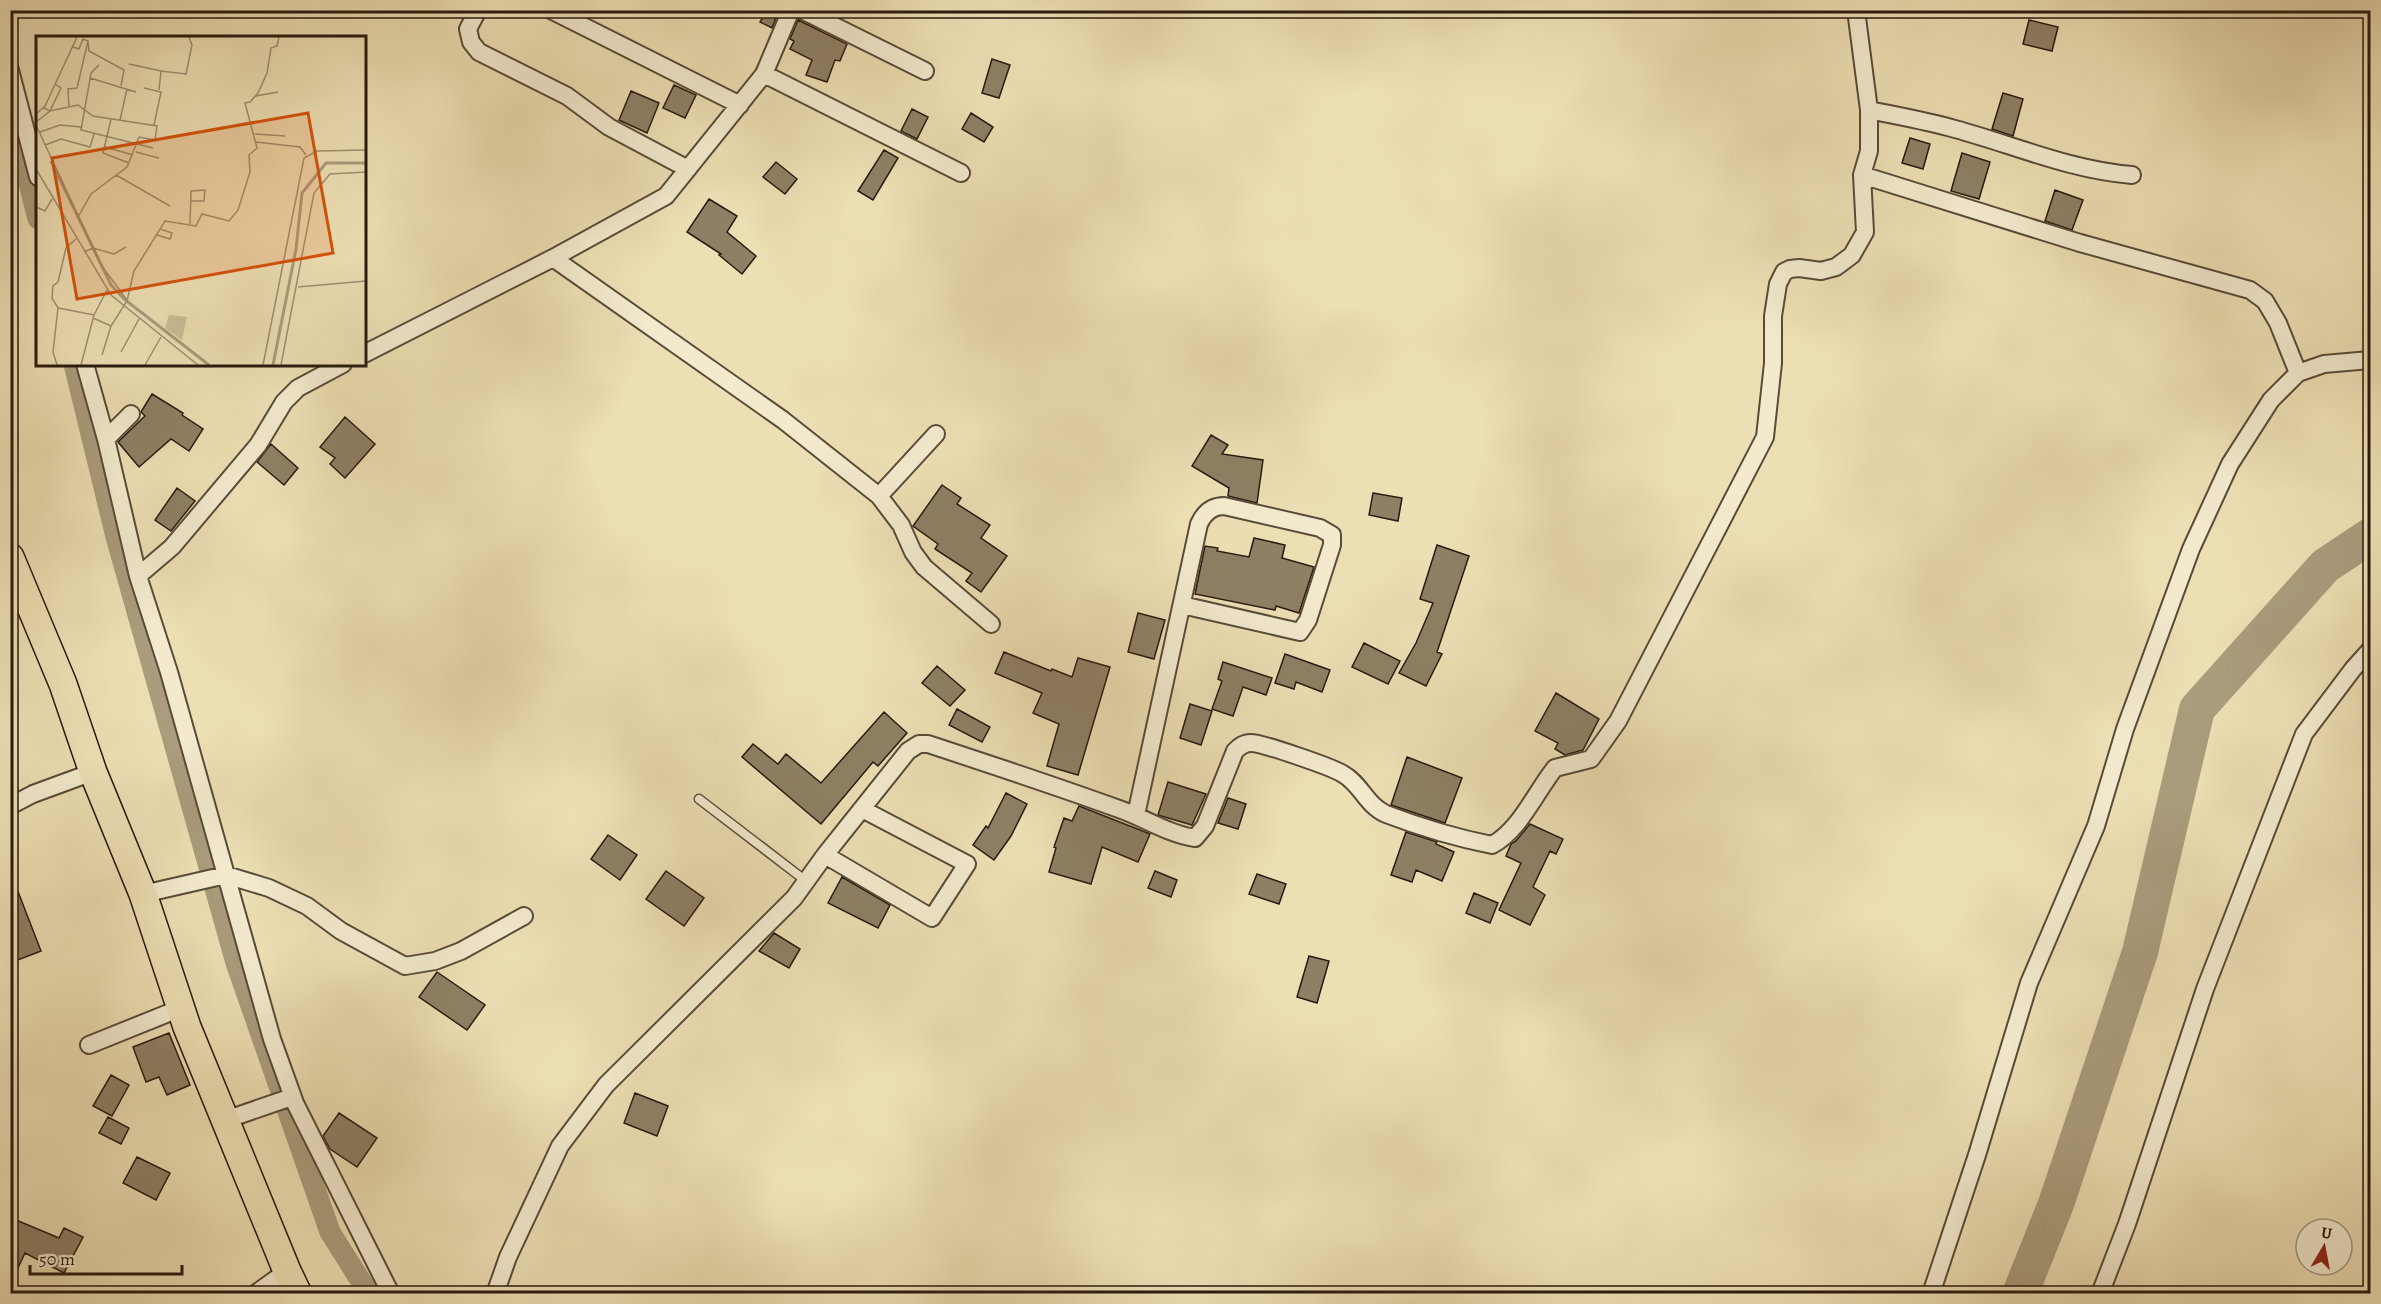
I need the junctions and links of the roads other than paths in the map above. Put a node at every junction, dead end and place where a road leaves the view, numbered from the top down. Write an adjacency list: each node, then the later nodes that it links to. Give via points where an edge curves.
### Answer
1 (478, 10): 12 (street, via 468,29 478,52 567,96 609,127)
2 (552, 10): 9 (street)
3 (791, 10): 8 (street)
4 (802, 10): 7 (street)
5 (1856, 10): 10 (street)
6 (10, 70): 11 (street)
7 (925, 71)
8 (764, 74): 9 (street); 13 (street)
9 (740, 105): 12 (street)
10 (1869, 110): 14 (street, via 1954,128 2068,164); 15 (street, via 1869,151)
11 (36, 169)
12 (688, 170): 16 (street, via 666,196)
13 (961, 173)
14 (2132, 174)
15 (1862, 175): 21 (street, via 2080,243 2250,290 2265,301 2274,316); 35 (street, via 1865,232 1852,255 1821,272 1790,269 1778,284 1765,437 1618,721 1591,759 1555,768 1503,839 1492,845 1472,841 1385,813 1365,799 1357,784 1342,773 1251,743 1242,744 1235,751 1205,826 1196,838 1180,836)
16 (553, 258): 17 (street); 25 (street, via 783,420)
17 (366, 353)
18 (2370, 360): 21 (street, via 2324,364)
19 (86, 366): 24 (street)
20 (339, 366): 27 (street, via 298,388 284,402 258,445 172,547)
21 (2298, 373): 49 (street, via 2271,399 2230,464 2191,549 2124,729 2096,826 2029,983)
22 (131, 414): 24 (street)
23 (936, 434): 25 (street)
24 (106, 439): 27 (street)
25 (879, 496): 29 (street, via 901,525 924,567)
26 (14, 574): 31 (main road, via 63,684)
27 (138, 576): 37 (street, via 172,683)
28 (1182, 606): 28 (street, via 1300,632 1308,620 1332,535 1320,528 1224,506 1213,508 1199,524); 35 (street)
29 (991, 624)
30 (2370, 651): 50 (street, via 2304,734 2205,989)
31 (93, 772): 33 (street); 39 (main road)
32 (699, 799): 38 (lane)
33 (10, 806)
34 (862, 809): 35 (street, via 908,751 928,744); 36 (street); 36 (street, via 967,864 932,918)
35 (1136, 815)
36 (825, 855): 38 (street)
37 (222, 875): 39 (street); 40 (street, via 269,888 307,906 341,931 405,966 452,954); 43 (street)
38 (806, 880): 48 (street, via 794,898 606,1085 566,1137 535,1197)
39 (143, 894): 41 (main road)
40 (524, 916)
41 (181, 1008): 42 (street); 44 (main road)
42 (89, 1045)
43 (291, 1098): 44 (street); 47 (street)
44 (236, 1117): 45 (main road)
45 (292, 1282): 46 (street)
46 (255, 1293)
47 (391, 1293)
48 (495, 1293)
49 (1931, 1293)
50 (2100, 1293)

